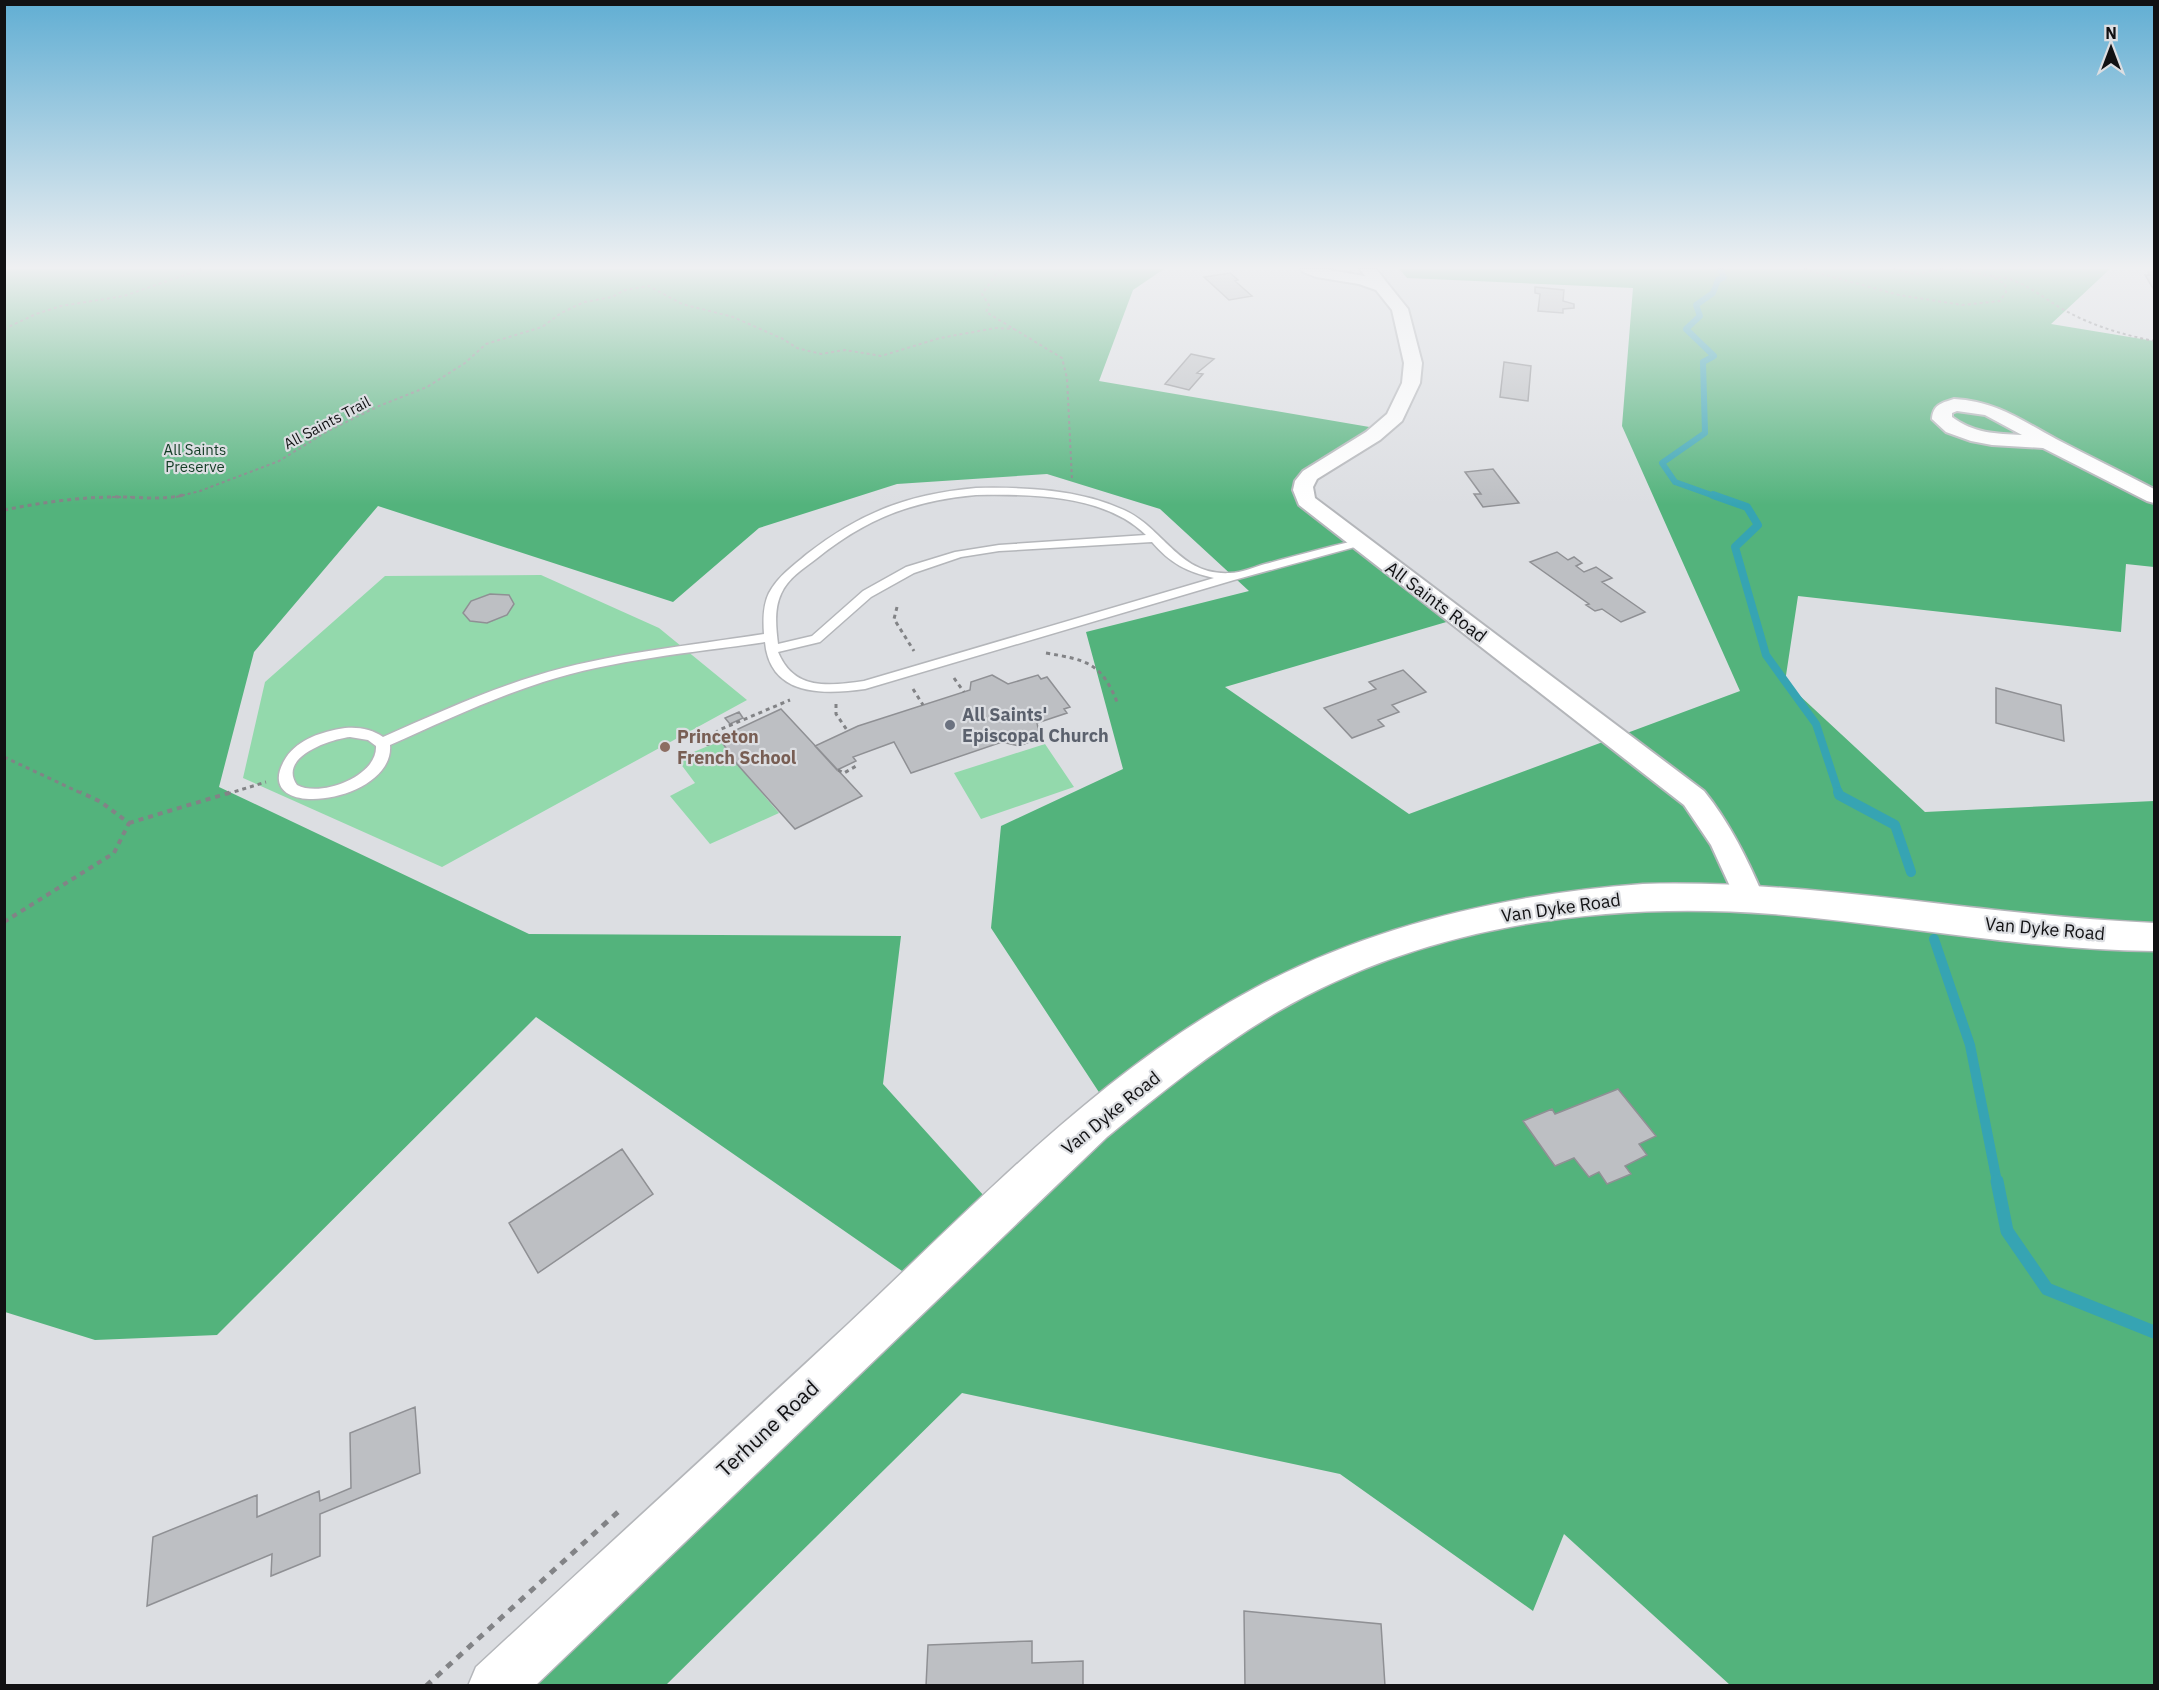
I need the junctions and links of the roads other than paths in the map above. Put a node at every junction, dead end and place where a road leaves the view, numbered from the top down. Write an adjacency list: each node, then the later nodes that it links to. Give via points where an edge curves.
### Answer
1 (1410, 348): 5 (street, All Saints Road, via 1411,383 1395,417 1303,483 1306,501)
2 (2047, 442): 3 (street)
3 (2154, 497)
4 (1157, 538): 6 (lane, via 1176,560); 7 (lane, via 959,554 910,570 867,594 816,639); 7 (lane, via 1135,520 1117,512 1048,494 954,493 904,503 833,538 778,586 770,609)
5 (1358, 543): 6 (lane); 9 (street, All Saints Road, via 1694,798 1729,849)
6 (1230, 577): 7 (lane, via 838,690 793,682 777,667)
7 (770, 644): 8 (lane, via 598,664 539,680)
8 (382, 743): 8 (lane, via 381,762 373,772 344,790 319,795 297,792 288,786 287,767 294,757 319,740 350,732 375,736)
9 (1749, 898): 10 (street, Van Dyke Road, via 2005,926); 11 (street, Van Dyke Road, via 1614,899 1532,909 1466,922 1401,941 1326,970 1264,1001 1204,1039)
10 (2154, 937)
11 (1040, 1171): 12 (street, Terhune Road)
12 (495, 1686)

